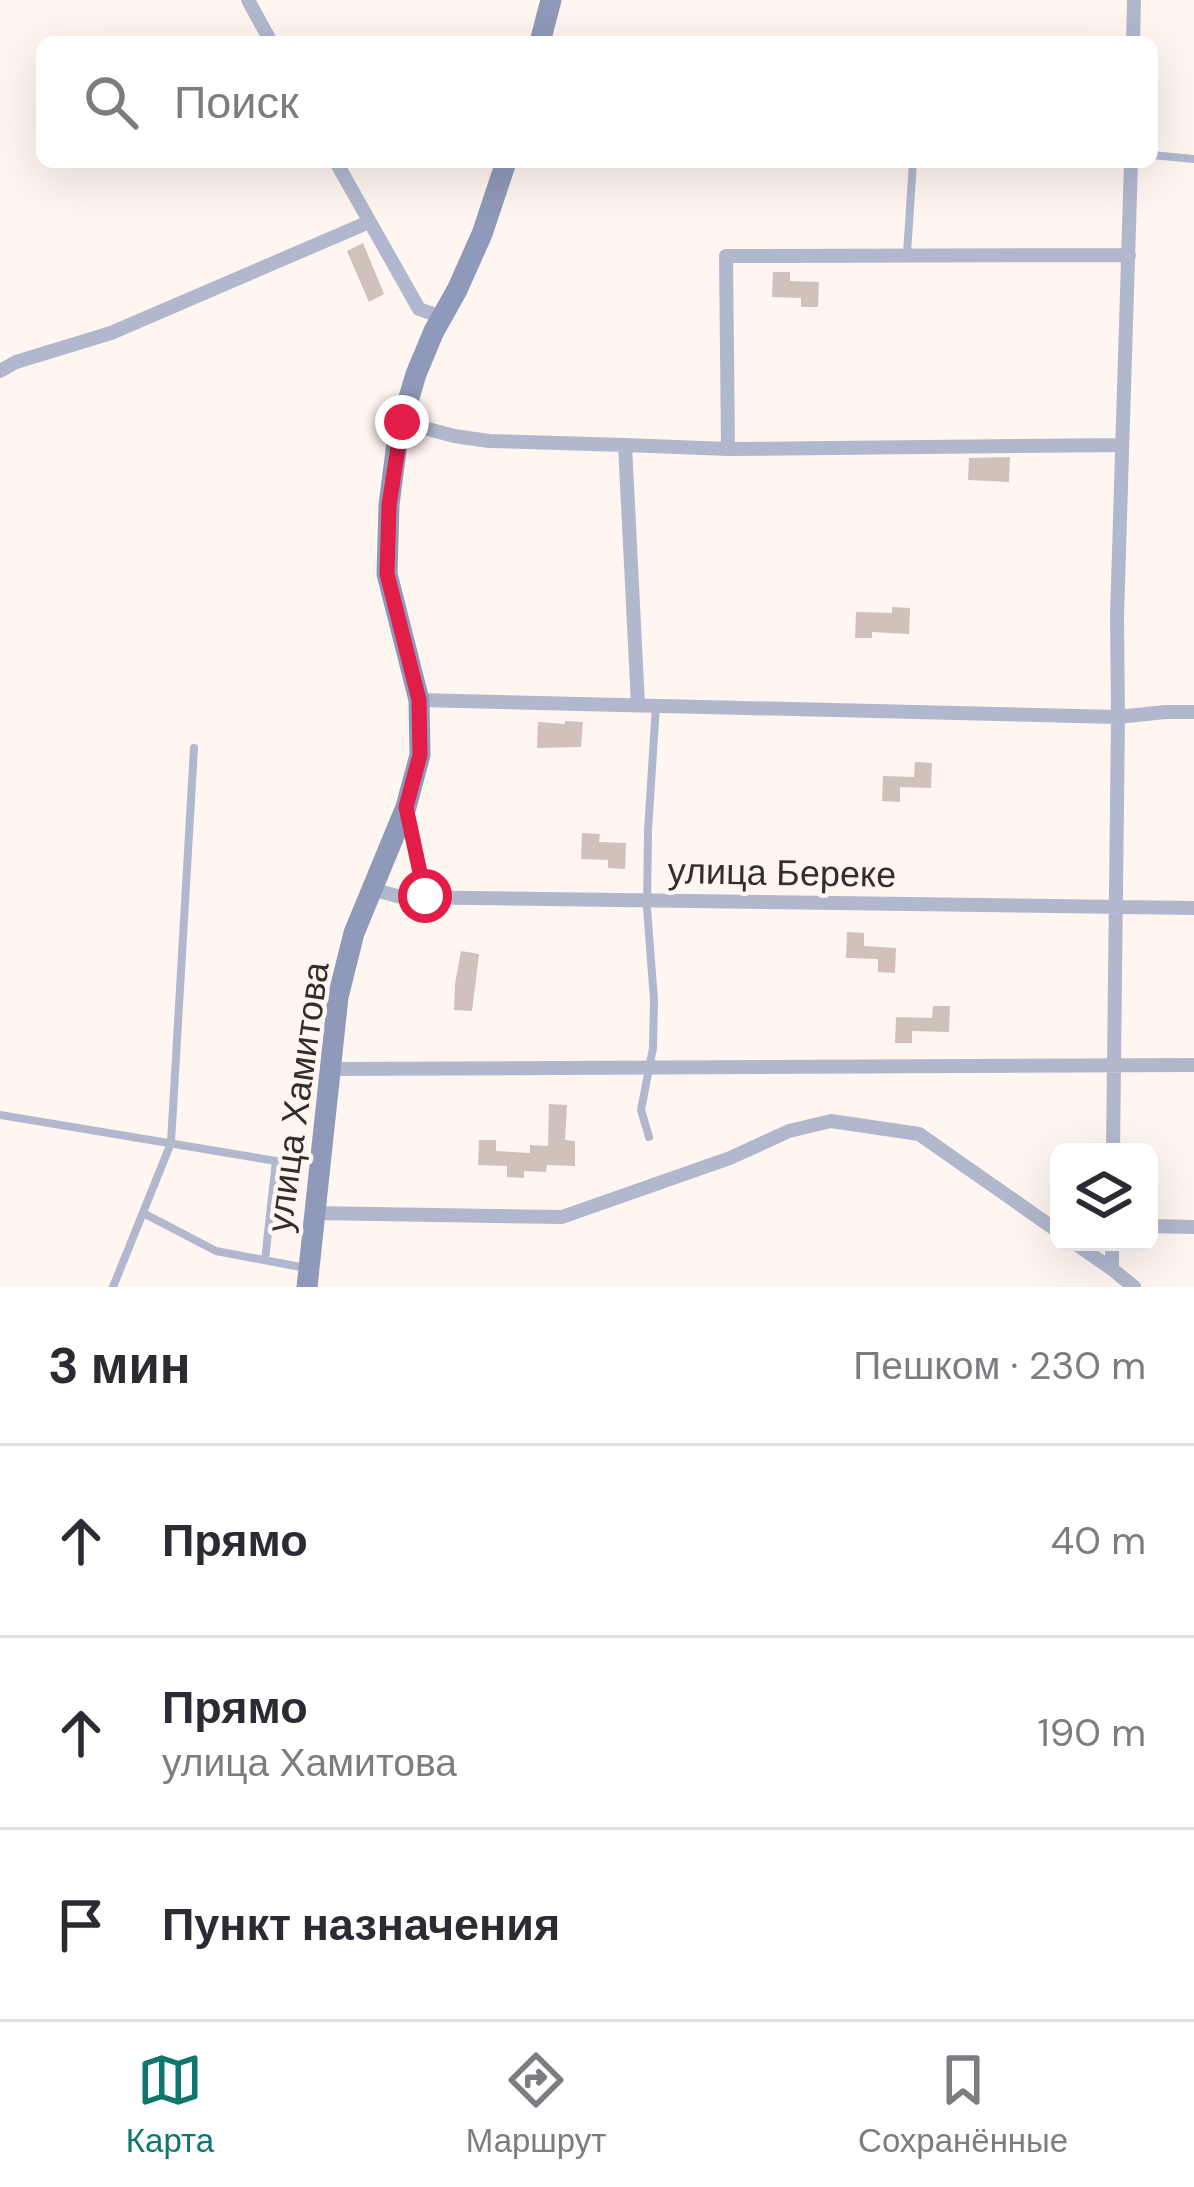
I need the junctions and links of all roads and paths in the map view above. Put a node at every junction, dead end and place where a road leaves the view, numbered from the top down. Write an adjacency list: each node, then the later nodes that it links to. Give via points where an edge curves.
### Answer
1 (248, 0): 4 (street)
2 (551, 0): 5 (street)
3 (1134, 0): 6 (street)
4 (268, 36)
5 (542, 36)
6 (1133, 36)
7 (1158, 155): 8 (lane)
8 (1194, 159)
9 (339, 168): 13 (street)
10 (504, 168): 16 (street, улица Хамитова)
11 (913, 168): 14 (lane)
12 (1131, 168): 15 (street)
13 (369, 222): 16 (street, via 419,309); 17 (street, via 111,333)
14 (907, 255): 15 (street); 21 (street, via 726,256)
15 (1129, 255): 20 (street)
16 (442, 317): 18 (street, улица Хамитова)
17 (0, 370)
18 (402, 422): 19 (street, via 489,441); 22 (street, улица Хамитова, via 387,574)
19 (625, 445): 21 (street); 23 (street)
20 (1123, 445): 21 (street); 26 (street)
21 (728, 449)
22 (419, 700): 23 (street); 28 (street, улица Хамитова, via 420,755)
23 (638, 705): 24 (street)
24 (656, 705): 26 (street); 31 (lane)
25 (1194, 712): 26 (street)
26 (1118, 717): 32 (street)
27 (194, 748): 41 (lane)
28 (406, 807): 29 (street, улица Хамитова); 30 (street)
29 (370, 889): 30 (street, улица Береке); 37 (street, улица Хамитова, via 338,998)
30 (425, 896): 31 (street, улица Береке)
31 (647, 901): 32 (street, улица Береке); 36 (lane)
32 (1116, 907): 33 (street, улица Береке); 34 (street)
33 (1194, 908)
34 (1114, 1064): 35 (street); 36 (street); 40 (street)
35 (1194, 1065)
36 (649, 1067): 37 (street); 39 (lane, via 641,1110)
37 (331, 1069): 42 (street, улица Хамитова)
38 (0, 1115): 41 (lane)
39 (649, 1137)
40 (1113, 1143)
41 (171, 1144): 43 (lane); 49 (lane, via 276,1161)
42 (314, 1213): 44 (street, via 562,1217 831,1121 919,1134); 51 (street, улица Хамитова)
43 (142, 1214): 49 (lane, via 216,1251); 52 (lane)
44 (1050, 1226)
45 (1158, 1226): 46 (street)
46 (1194, 1226)
47 (1086, 1251): 50 (street)
48 (1112, 1251): 50 (street)
49 (265, 1260): 51 (lane)
50 (1112, 1269): 53 (street)
51 (307, 1278)
52 (112, 1287)
53 (1134, 1287)

